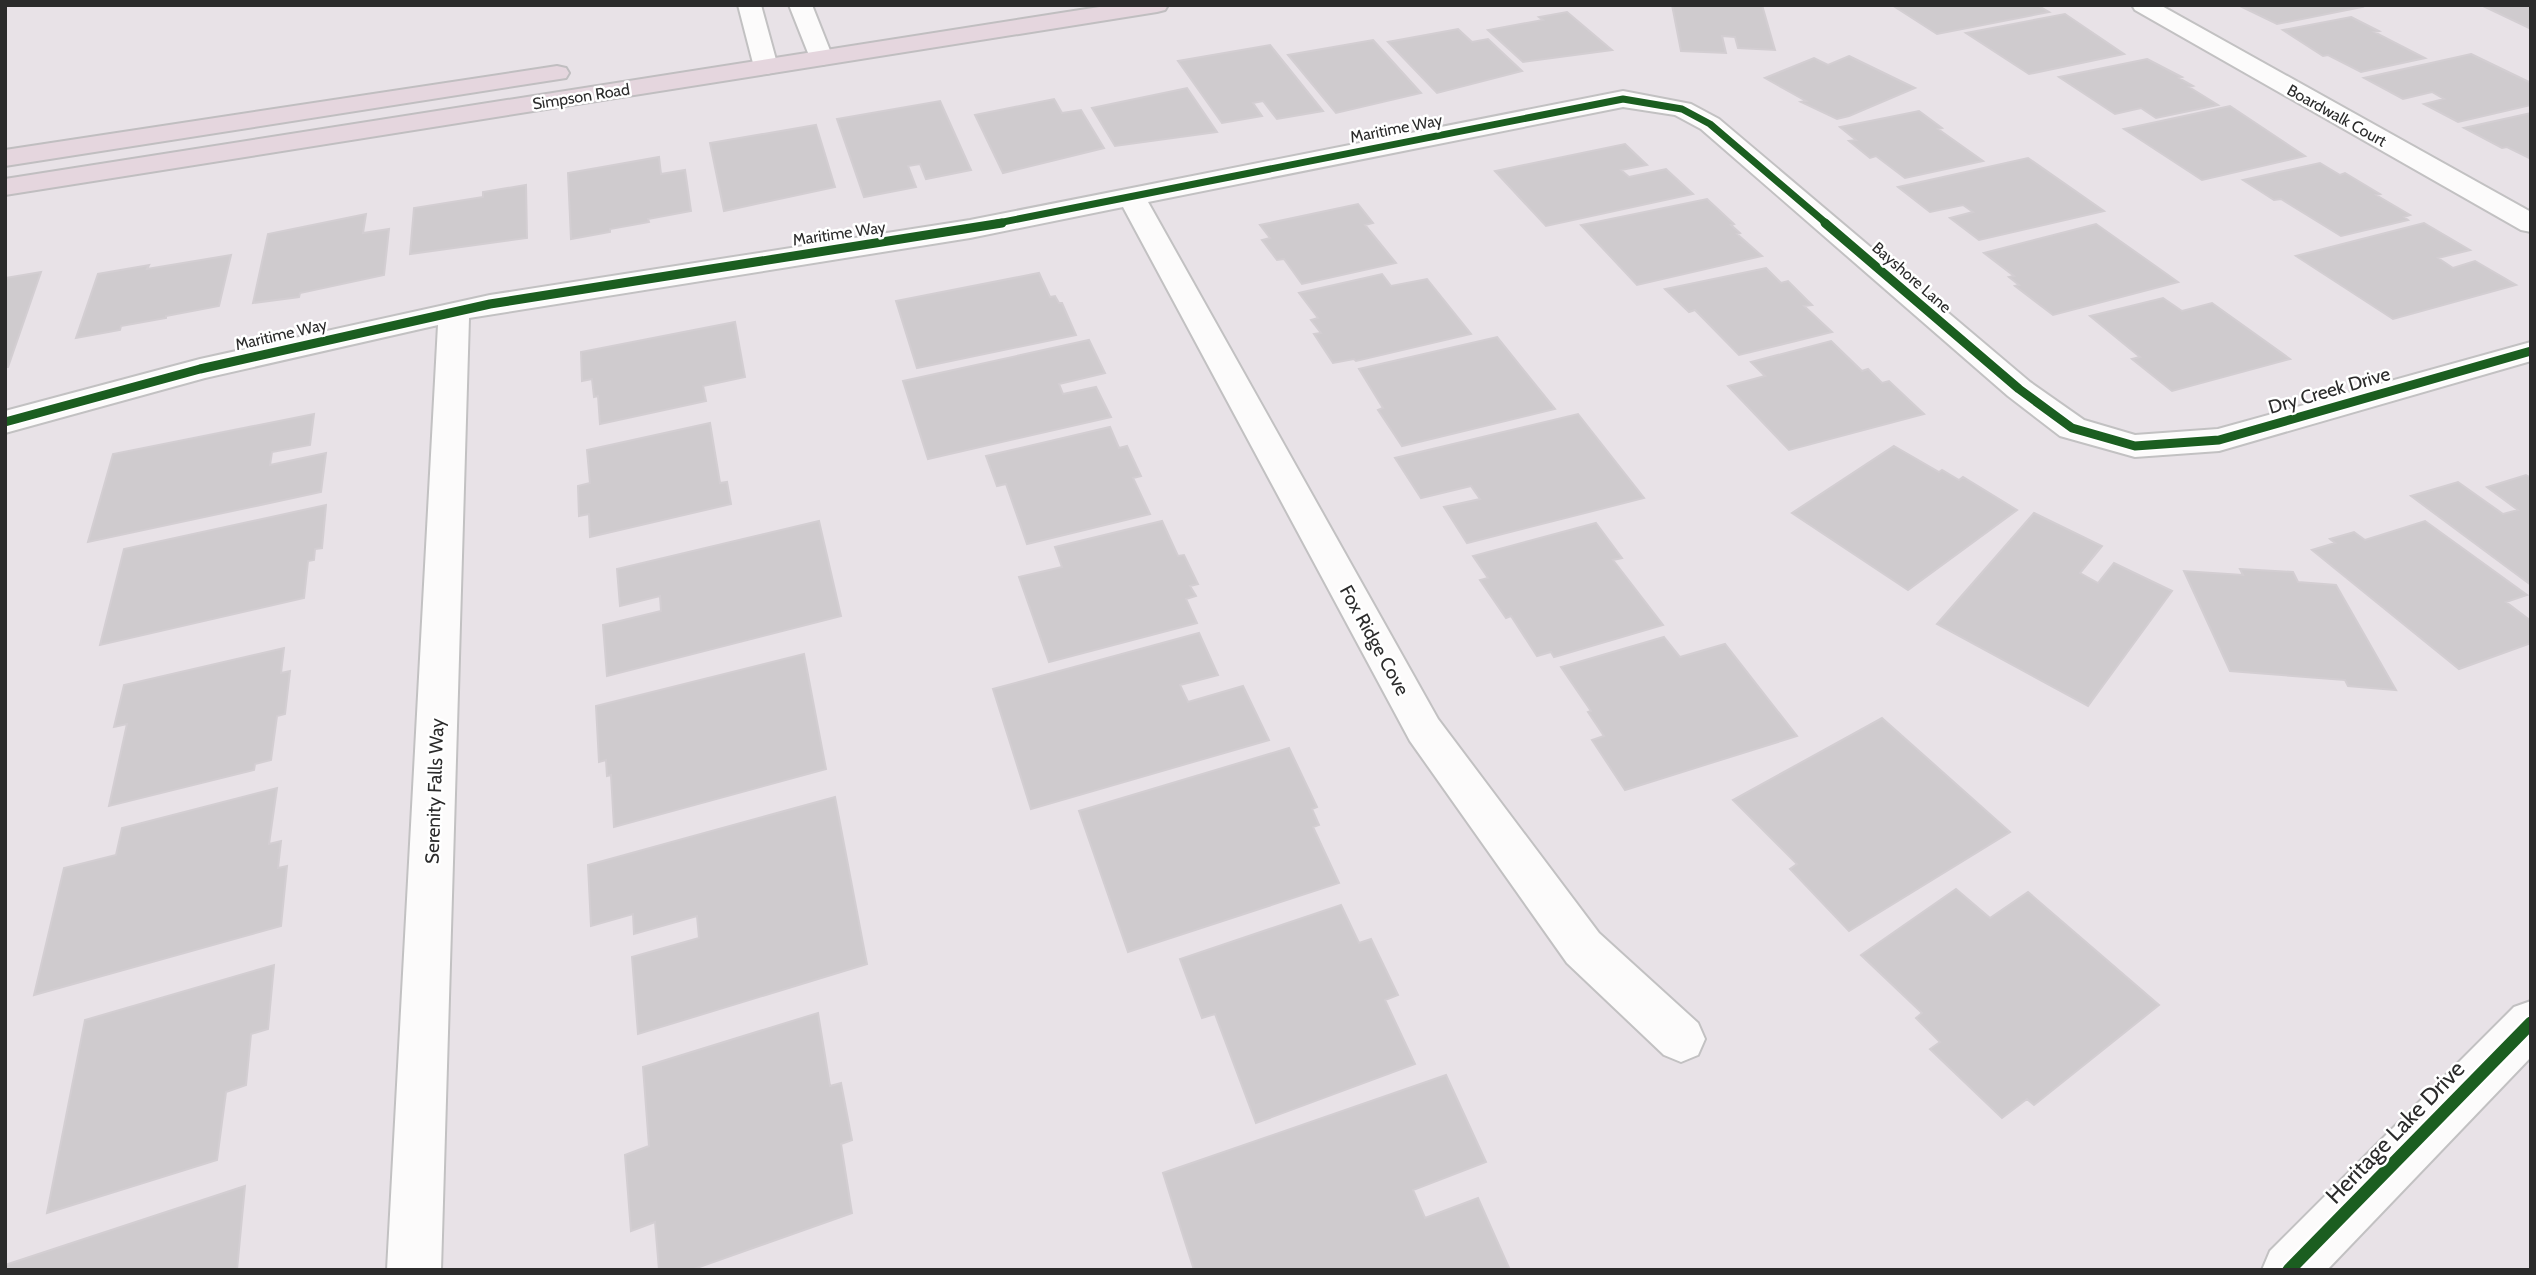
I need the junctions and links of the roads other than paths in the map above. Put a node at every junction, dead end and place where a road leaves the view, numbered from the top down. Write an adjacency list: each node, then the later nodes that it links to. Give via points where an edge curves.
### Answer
1 (749, 5): 8 (street)
2 (800, 5): 6 (street)
3 (1157, 5): 9 (main road, Simpson Road)
4 (2143, 5): 15 (street, Boardwalk Court)
5 (838, 30): 6 (main road, Simpson Road)
6 (811, 34): 8 (main road, Simpson Road); 9 (street)
7 (730, 46): 8 (main road, Simpson Road)
8 (762, 54): 9 (main road, Simpson Road); 13 (main road, Simpson Road)
9 (821, 58)
10 (580, 69): 12 (main road, Simpson Road)
11 (1682, 108): 14 (street, Maritime Way, via 1623,99); 19 (street, Bayshore Lane, via 1710,124 2029,397 2072,428)
12 (5, 158)
13 (5, 187)
14 (1132, 197): 16 (street, Maritime Way, via 970,229); 21 (street, Fox Ridge Cove, via 1424,730 1583,948)
15 (2531, 224)
16 (454, 312): 18 (street, Maritime Way, via 200,369); 22 (street, Serenity Falls Way)
17 (2531, 351): 19 (street, Dry Creek Drive, via 2219,440)
18 (5, 422)
19 (2134, 446)
20 (2531, 1023): 23 (street, Heritage Lake Drive)
21 (1681, 1039)
22 (414, 1270)
23 (2289, 1270)

